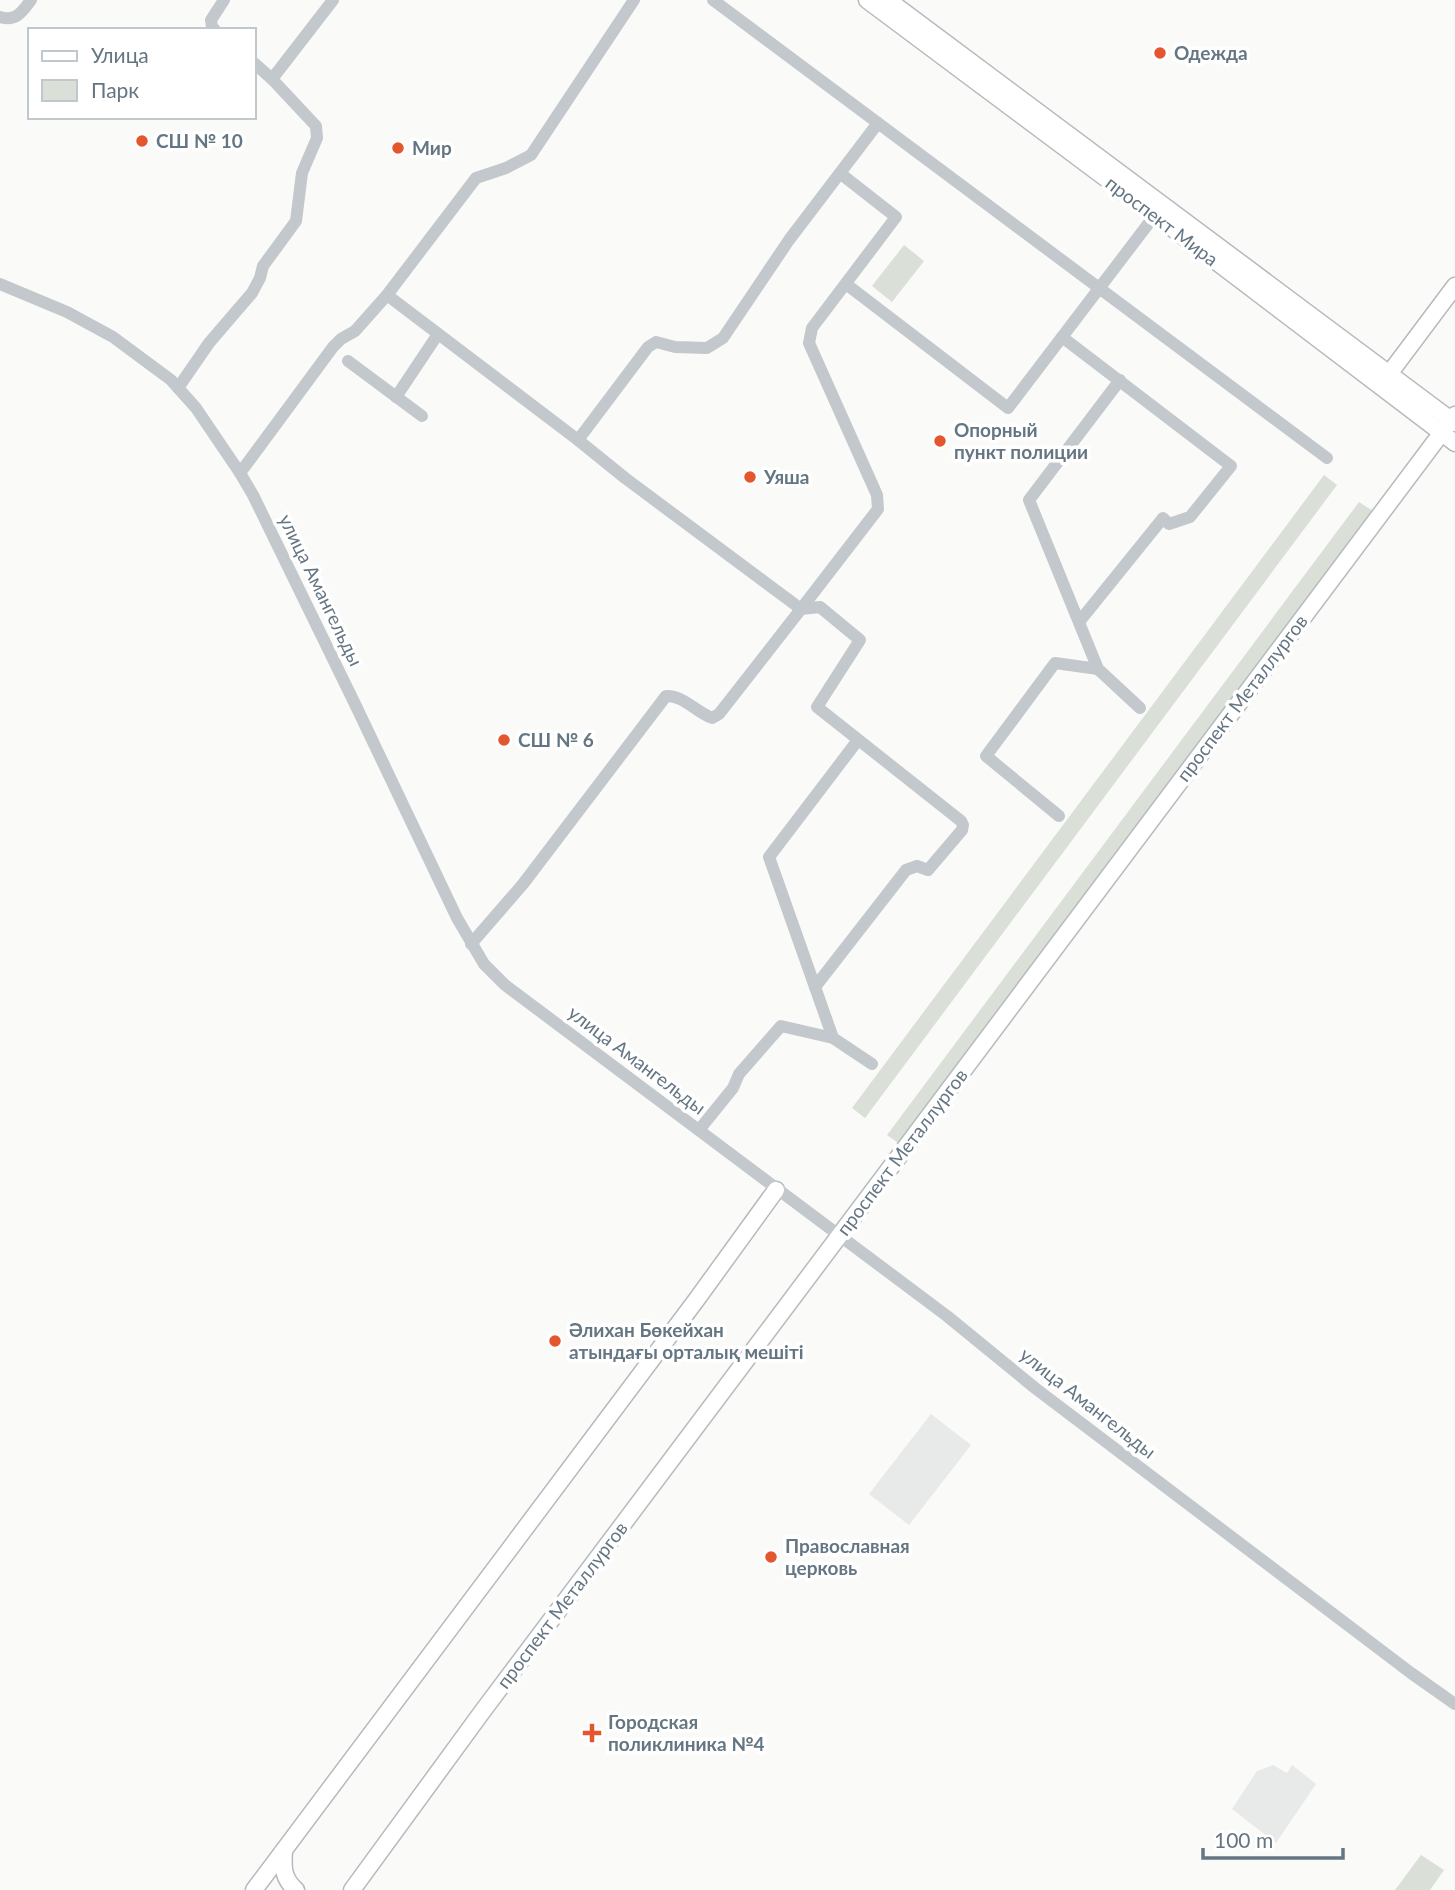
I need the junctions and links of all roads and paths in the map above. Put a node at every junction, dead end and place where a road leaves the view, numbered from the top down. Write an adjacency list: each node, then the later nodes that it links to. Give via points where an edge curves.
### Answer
1 (31, 0): 8 (street, via 20,14)
2 (224, 0): 9 (street, via 211,20)
3 (333, 0): 11 (street)
4 (634, 0): 20 (street, via 531,155 476,178)
5 (713, 0): 12 (street)
6 (867, 0): 14 (main road, проспект Мира)
7 (888, 0): 15 (main road, проспект Мира)
8 (0, 17)
9 (213, 28)
10 (256, 65): 11 (street)
11 (272, 79): 28 (street, via 316,126 296,221 263,266 252,293)
12 (878, 123): 13 (street); 19 (street)
13 (841, 174): 17 (street, via 896,216); 32 (street, via 789,240 723,338 707,348 656,342 648,347)
14 (1155, 215): 15 (main road, проспект Мира); 19 (street)
15 (1218, 255): 25 (main road, проспект Мира); 27 (main road, проспект Мира)
16 (0, 284): 28 (street, улица Амангельды, via 113,337)
17 (846, 284): 22 (street, via 1008,408); 24 (street); 36 (street, via 812,328 810,343 877,495 878,509)
18 (1455, 286): 25 (main road)
19 (1099, 288): 22 (street); 34 (street)
20 (387, 295): 21 (street); 35 (street, via 355,331 333,346)
21 (438, 334): 29 (street); 32 (street)
22 (1062, 337): 26 (street)
23 (348, 361): 29 (street)
24 (961, 372)
25 (1390, 373): 27 (main road); 31 (main road, проспект Мира)
26 (1120, 380): 37 (street, via 1029,499); 37 (street, via 1231,466 1190,517 1170,524 1163,518)
27 (1380, 387): 31 (main road, проспект Мира)
28 (178, 388): 35 (street, улица Амангельды)
29 (396, 397): 30 (street)
30 (422, 416)
31 (1450, 422): 33 (main road, проспект Мира); 48 (main road, проспект Металлургов)
32 (578, 440): 36 (street)
33 (1455, 443)
34 (1326, 458)
35 (240, 473): 42 (street, улица Амангельды)
36 (801, 609): 40 (street, via 820,607 860,640 817,707); 42 (street, via 719,714 705,716 675,696 666,696 523,884)
37 (1079, 622): 38 (street)
38 (1098, 669): 39 (street); 41 (street, via 1055,663 986,756)
39 (1140, 708)
40 (858, 740): 43 (street, via 769,857); 43 (street, via 963,825 928,870 917,866 906,870)
41 (1059, 816)
42 (471, 944): 46 (street, улица Амангельды, via 505,985)
43 (815, 987): 44 (street)
44 (833, 1038): 45 (street); 46 (street, via 780,1026)
45 (872, 1064)
46 (699, 1130): 47 (street, улица Амангельды)
47 (776, 1190): 48 (street, улица Амангельды); 50 (main road)
48 (839, 1237): 49 (street, улица Амангельды); 53 (main road, проспект Металлургов)
49 (1455, 1704)
50 (284, 1850): 51 (main road); 52 (main road, via 283,1873)
51 (254, 1890)
52 (296, 1890)
53 (352, 1890)

